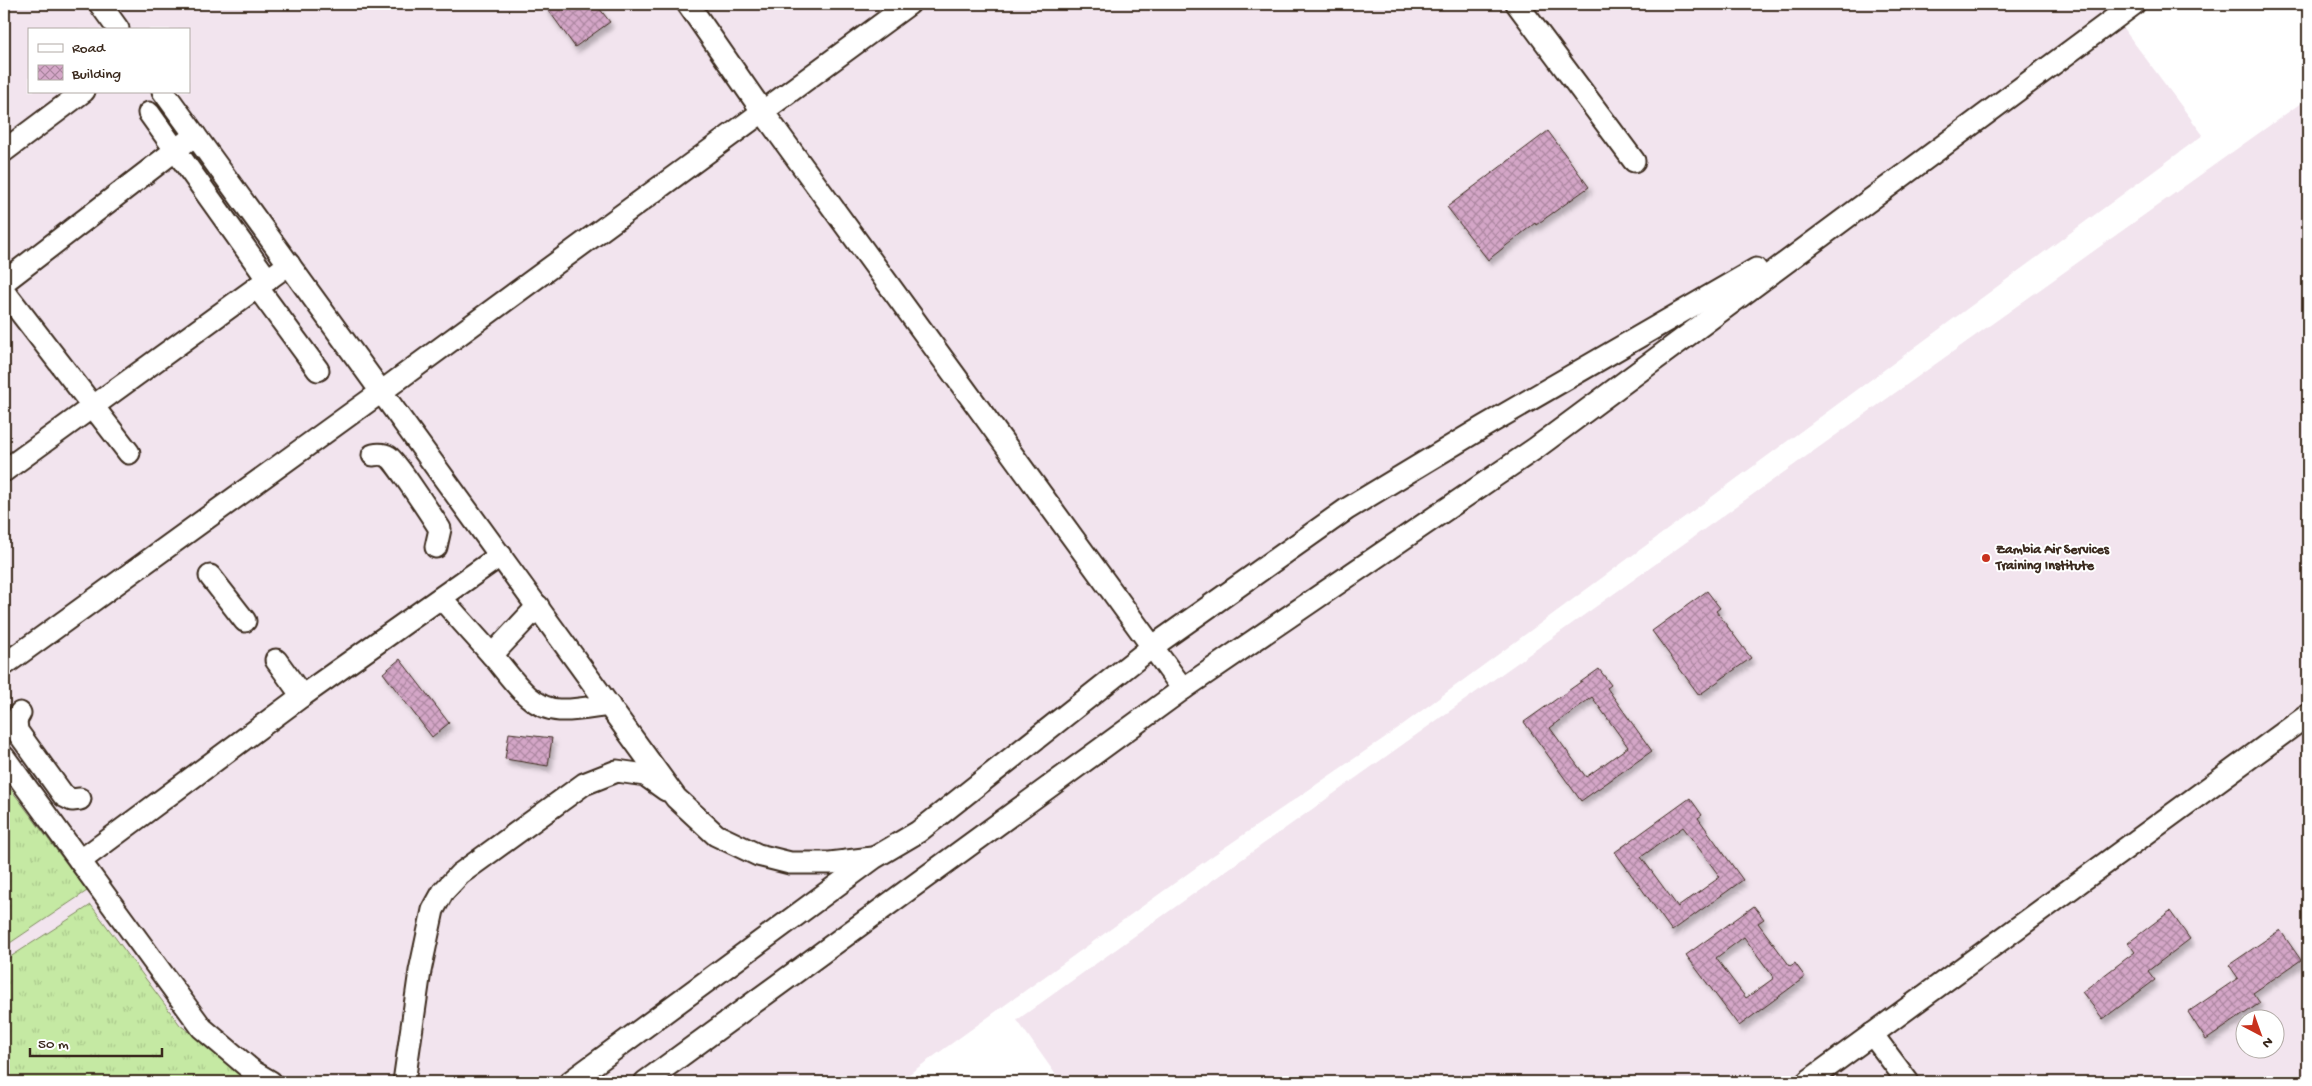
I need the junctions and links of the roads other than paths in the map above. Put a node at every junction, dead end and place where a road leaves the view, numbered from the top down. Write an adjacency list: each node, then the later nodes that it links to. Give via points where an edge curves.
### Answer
1 (100, 4): 6 (lane)
2 (688, 4): 9 (lane)
3 (909, 4): 9 (lane)
4 (1517, 4): 14 (lane)
5 (2134, 4): 15 (lane)
6 (117, 28)
7 (83, 92): 12 (lane)
8 (164, 92): 11 (lane)
9 (763, 112): 21 (lane); 32 (lane)
10 (149, 114): 13 (lane)
11 (195, 135): 13 (lane); 16 (lane)
12 (4, 151)
13 (174, 151): 17 (lane); 18 (lane)
14 (1634, 161)
15 (1893, 182): 32 (lane, via 1744,276 1347,509); 36 (lane, via 1536,448)
16 (289, 264): 18 (lane); 21 (lane)
17 (4, 282)
18 (262, 284): 20 (lane); 22 (lane)
19 (4, 291): 22 (lane)
20 (318, 370)
21 (381, 392): 27 (lane); 35 (lane)
22 (93, 406): 23 (lane); 25 (lane)
23 (129, 453)
24 (373, 455): 26 (lane, via 390,457 419,498 440,529)
25 (4, 471)
26 (436, 547)
27 (501, 555): 29 (lane); 30 (lane)
28 (210, 576): 31 (lane)
29 (441, 598): 33 (lane); 37 (lane)
30 (538, 606): 33 (lane); 38 (lane)
31 (245, 621)
32 (1152, 648): 36 (lane); 44 (lane, via 918,832)
33 (492, 655): 38 (lane, via 535,703 546,708 559,710)
34 (276, 660): 37 (lane)
35 (4, 665)
36 (1183, 689): 50 (lane)
37 (302, 696): 45 (lane)
38 (610, 705): 42 (lane)
39 (20, 714): 43 (lane, via 16,725 22,738 64,796)
40 (2308, 716): 46 (lane)
41 (4, 757): 45 (lane)
42 (676, 798): 44 (lane, via 716,835 758,856 790,863); 48 (lane, via 645,775 617,771 584,784 460,874 443,892 433,910 420,971)
43 (80, 799)
44 (874, 858): 49 (lane)
45 (80, 861): 47 (lane, via 202,1028 254,1072)
46 (1872, 1034): 51 (lane); 52 (lane)
47 (271, 1082)
48 (404, 1082)
49 (570, 1082)
50 (645, 1082)
51 (1807, 1082)
52 (1908, 1082)

